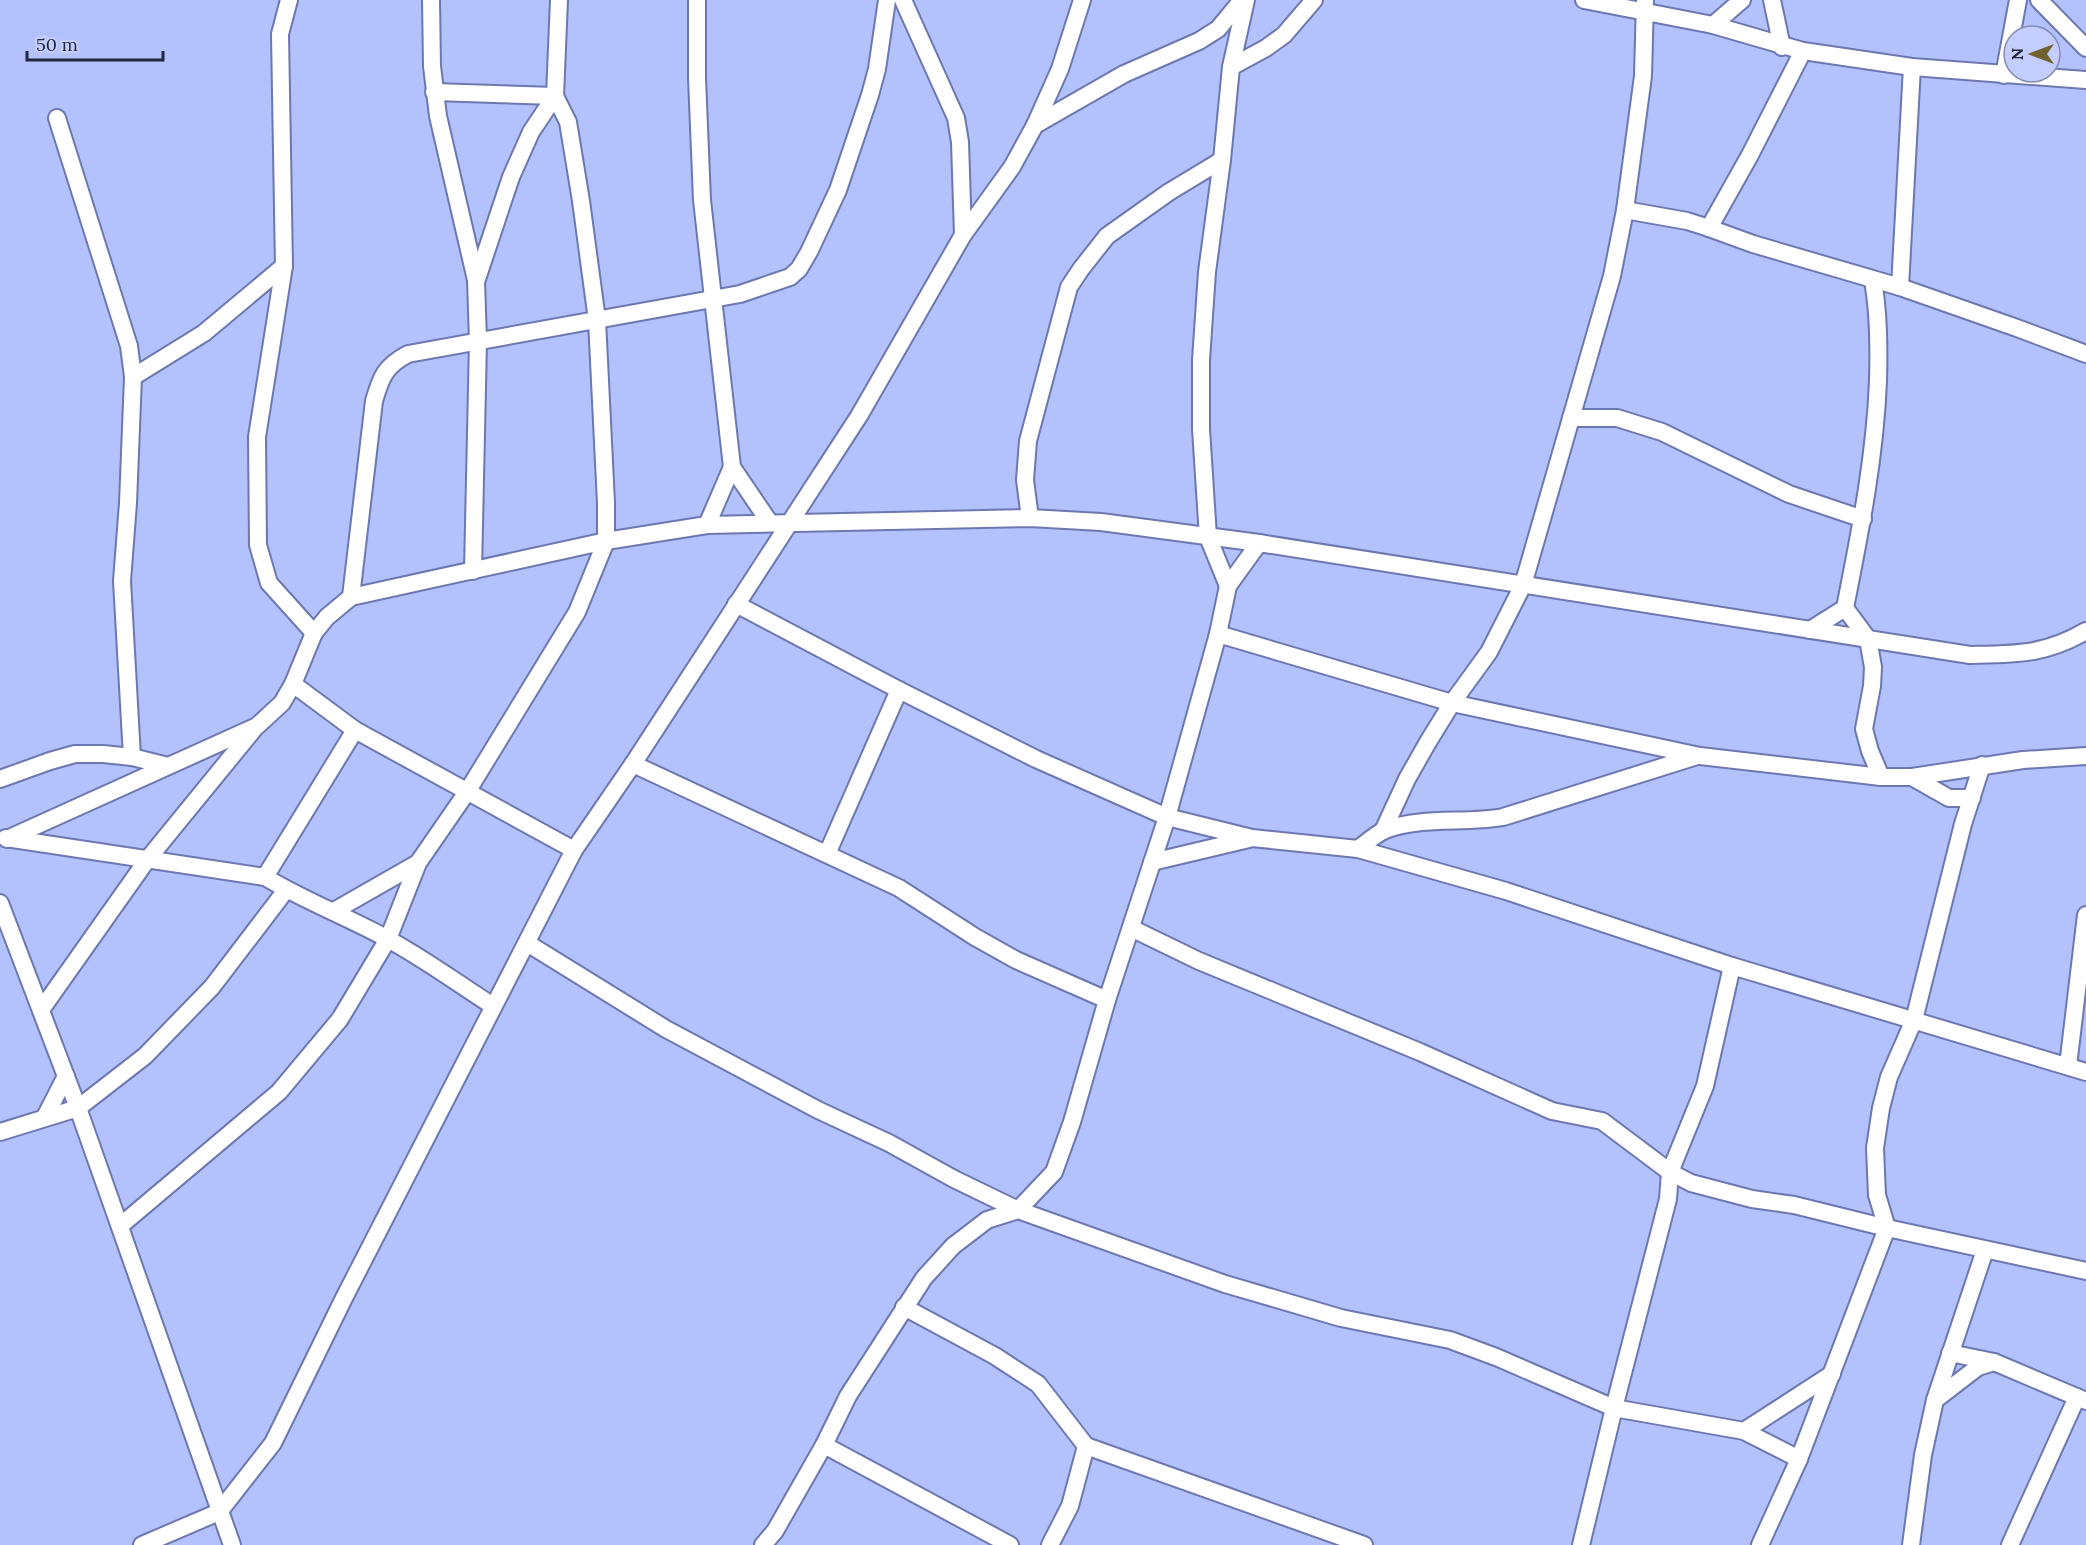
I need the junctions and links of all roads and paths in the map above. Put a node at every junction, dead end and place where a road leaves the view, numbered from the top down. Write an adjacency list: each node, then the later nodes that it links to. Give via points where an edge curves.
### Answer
1 (289, 0): 34 (street, via 280,34)
2 (431, 0): 26 (street)
3 (559, 0): 27 (street)
4 (697, 0): 39 (street, via 702,200)
5 (887, 0): 38 (street, via 878,69 870,95 837,190 809,252 790,277)
6 (903, 0): 33 (street, via 956,118)
7 (1082, 0): 29 (street, via 1060,69)
8 (1244, 0): 21 (street); 29 (street, via 1218,28 1199,41 1124,74)
9 (1314, 0): 21 (street, via 1284,35)
10 (1584, 0): 15 (street)
11 (1742, 0): 17 (street)
12 (1773, 0): 18 (street)
13 (2018, 0): 16 (street)
14 (2039, 0): 19 (street)
15 (1645, 5): 17 (street); 31 (street, via 1643,76)
16 (2014, 24)
17 (1713, 25): 18 (street)
18 (1782, 46): 20 (street)
19 (2086, 48)
20 (1803, 51): 22 (street); 32 (street)
21 (1232, 67): 30 (street)
22 (1912, 67): 23 (street); 37 (street)
23 (2002, 75)
24 (2062, 79): 25 (street)
25 (2086, 80)
26 (434, 92): 27 (street); 35 (street)
27 (555, 96): 35 (street, via 531,132 511,177); 40 (street, via 568,122)
28 (57, 118): 44 (street, via 129,346)
29 (1035, 125): 33 (street, via 1012,167)
30 (1222, 160): 47 (street, via 1107,236 1069,287 1028,441 1024,480); 52 (street, via 1207,272 1201,360)
31 (1625, 210): 32 (street); 45 (street, via 1612,276)
32 (1709, 228): 36 (street)
33 (963, 236): 49 (street, via 859,416)
34 (284, 266): 44 (street, via 204,333); 63 (street, via 256,437 258,545 269,583)
35 (476, 280): 42 (street)
36 (1873, 280): 37 (street); 48 (street, via 1879,340 1876,422)
37 (1900, 288): 43 (street)
38 (740, 294): 39 (street); 41 (street)
39 (711, 298): 40 (street); 41 (street)
40 (597, 320): 42 (street); 53 (street)
41 (715, 322): 46 (street)
42 (478, 341): 55 (street); 58 (street, via 408,354 393,362 381,379 374,401)
43 (2086, 354)
44 (133, 376): 73 (street, via 122,581)
45 (1571, 418): 48 (street, via 1617,418 1662,432 1789,494); 56 (street)
46 (732, 467): 50 (street); 51 (street)
47 (1030, 519): 49 (street); 52 (street, via 1101,522)
48 (1863, 519): 60 (street)
49 (789, 522): 50 (street); 59 (street)
50 (770, 523): 51 (street)
51 (707, 525): 53 (street)
52 (1208, 537): 54 (street); 57 (street)
53 (606, 541): 55 (street); 80 (street, via 577,612)
54 (1259, 543): 56 (street); 57 (street)
55 (473, 571): 58 (street)
56 (1523, 585): 61 (street); 68 (street, via 1489,652)
57 (1228, 586): 64 (street)
58 (351, 597): 63 (street)
59 (736, 604): 67 (street); 74 (street)
60 (1845, 608): 61 (street); 65 (street)
61 (1810, 630): 65 (street)
62 (2086, 631): 65 (street, via 2052,648 2024,654 1970,655)
63 (314, 633): 66 (street)
64 (1218, 634): 68 (street); 83 (street)
65 (1868, 639): 78 (street, via 1873,667 1864,729)
66 (293, 684): 69 (street, via 282,703); 70 (street)
67 (899, 690): 83 (street, via 1036,759); 90 (street)
68 (1452, 703): 71 (street); 85 (street, via 1407,779)
69 (256, 726): 76 (street); 91 (street)
70 (355, 730): 80 (street); 94 (street)
71 (1700, 756): 78 (street); 85 (street, via 1503,818 1418,822)
72 (2086, 756): 75 (street)
73 (132, 757): 76 (street); 77 (street, via 75,754)
74 (633, 764): 89 (street); 90 (street)
75 (1982, 765): 79 (street); 82 (street)
76 (168, 766): 86 (street)
77 (1, 777)
78 (1881, 777): 79 (street)
79 (1912, 777): 81 (street)
80 (466, 792): 89 (street); 93 (street)
81 (1949, 798): 82 (street); 84 (street)
82 (1972, 798): 84 (street)
83 (1167, 817): 87 (street); 92 (street)
84 (1963, 824): 106 (street)
85 (1383, 831): 88 (street)
86 (4, 838): 91 (street)
87 (1252, 838): 88 (street); 92 (street)
88 (1358, 849): 102 (street, via 1506,891)
89 (574, 850): 101 (street)
90 (827, 854): 103 (street, via 899,888 1016,960)
91 (147, 860): 94 (street); 105 (street)
92 (1152, 862): 99 (street)
93 (418, 863): 97 (street); 100 (street)
94 (265, 877): 95 (street)
95 (286, 890): 97 (street); 110 (street, via 212,987 145,1056)
96 (0, 903): 105 (street)
97 (334, 911): 100 (street)
98 (2086, 915): 107 (street)
99 (1131, 928): 103 (street); 113 (street, via 1199,961 1552,1111 1602,1121)
100 (388, 939): 104 (street); 117 (street, via 340,1019 279,1092)
101 (527, 943): 104 (street); 116 (street, via 666,1029)
102 (1732, 966): 106 (street); 113 (street, via 1705,1086)
103 (1107, 1000): 116 (street, via 1054,1172)
104 (493, 1006): 132 (street, via 273,1443)
105 (41, 1010): 109 (street)
106 (1914, 1020): 107 (street); 118 (street, via 1889,1077 1875,1148 1877,1195)
107 (2068, 1066): 108 (street)
108 (2086, 1072)
109 (66, 1076): 110 (street); 111 (street)
110 (78, 1108): 111 (street); 117 (street)
111 (45, 1117): 112 (street)
112 (0, 1132)
113 (1670, 1172): 114 (street); 115 (street)
114 (1691, 1183): 115 (street); 118 (street)
115 (1668, 1199): 127 (street)
116 (1018, 1210): 121 (street, via 987,1220 953,1245); 127 (street, via 1236,1287 1341,1318 1450,1340)
117 (120, 1226): 132 (street)
118 (1887, 1228): 119 (street); 124 (street)
119 (1985, 1250): 120 (street); 122 (street)
120 (2086, 1270)
121 (904, 1307): 129 (street, via 848,1396); 130 (street, via 1038,1384)
122 (1950, 1353): 123 (street); 126 (street)
123 (1994, 1362): 125 (street); 126 (street, via 1978,1367)
124 (1832, 1374): 128 (street); 131 (street)
125 (2082, 1399): 143 (street)
126 (1935, 1400): 142 (street)
127 (1614, 1408): 128 (street); 140 (street)
128 (1744, 1431): 131 (street)
129 (824, 1445): 133 (street); 137 (street)
130 (1086, 1446): 138 (street, via 1070,1506); 139 (street)
131 (1799, 1459): 141 (street)
132 (219, 1512): 134 (street); 135 (street)
133 (779, 1538): 136 (street)
134 (142, 1545)
135 (232, 1545)
136 (763, 1545)
137 (1010, 1545)
138 (1050, 1545)
139 (1364, 1545)
140 (1581, 1545)
141 (1760, 1545)
142 (1911, 1545)
143 (2010, 1545)

